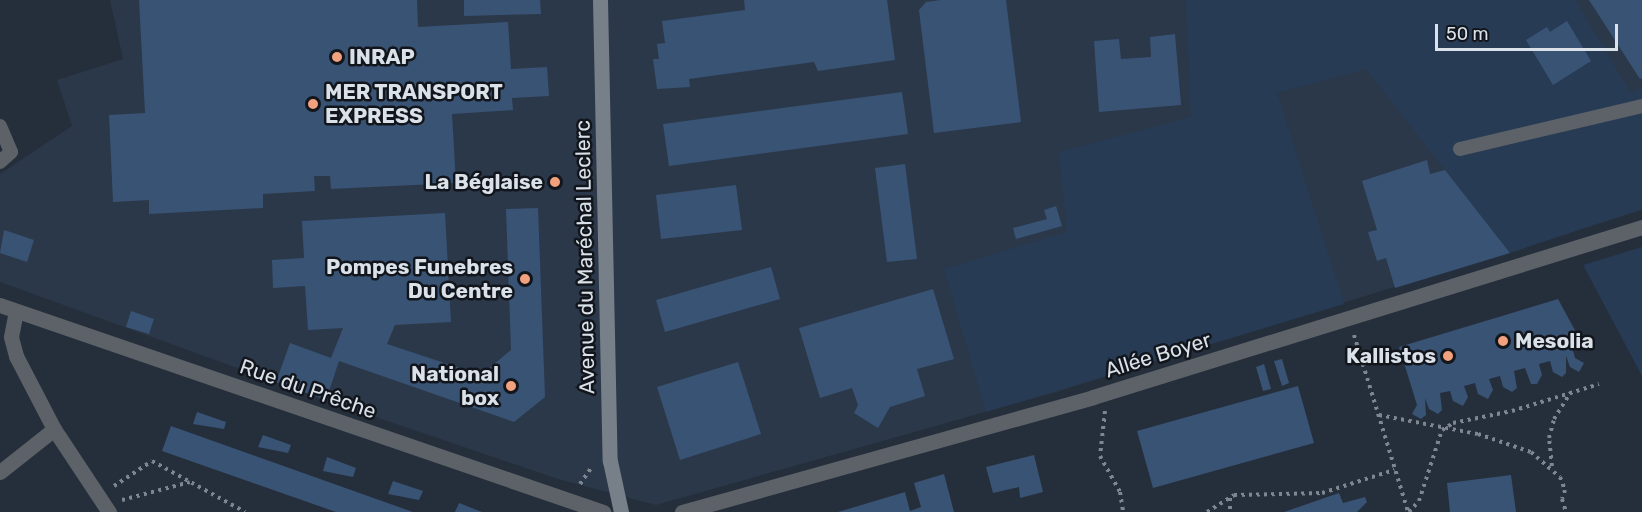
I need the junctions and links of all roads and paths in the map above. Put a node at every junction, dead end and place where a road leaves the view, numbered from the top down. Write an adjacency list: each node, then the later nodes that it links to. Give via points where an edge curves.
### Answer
1 (600, 0): 24 (street, Avenue du Maréchal Leclerc, via 610,461)
2 (1642, 106): 4 (lane)
3 (0, 126): 5 (lane, via 11,152)
4 (1460, 149)
5 (0, 162)
6 (1642, 226): 9 (street, Allée Boyer)
7 (0, 305): 8 (street, Rue du Prêche)
8 (16, 311): 14 (street, via 11,337 16,356); 23 (street, Rue du Prêche)
9 (1349, 319): 12 (street, Allée Boyer); 13 (path)
10 (1599, 384): 11 (path)
11 (1570, 393): 15 (path, via 1453,423); 16 (path, via 1554,419 1549,438)
12 (1102, 394): 25 (street, Allée Boyer); 26 (path, via 1107,423 1100,456 1120,492)
13 (1379, 415): 15 (path); 17 (path)
14 (54, 429): 18 (street); 21 (street)
15 (1442, 430): 16 (path, via 1507,443 1531,452); 29 (path, via 1419,501)
16 (1552, 467): 30 (path, via 1565,490 1562,499)
17 (1394, 470): 20 (path, via 1322,493); 29 (path)
18 (0, 472)
19 (191, 482): 21 (path); 21 (path, via 152,461); 22 (path)
20 (1230, 497): 27 (path); 28 (path)
21 (104, 504)
22 (245, 512)
23 (603, 512)
24 (621, 512)
25 (682, 512)
26 (1123, 512)
27 (1207, 512)
28 (1230, 512)
29 (1408, 512)
30 (1566, 512)

